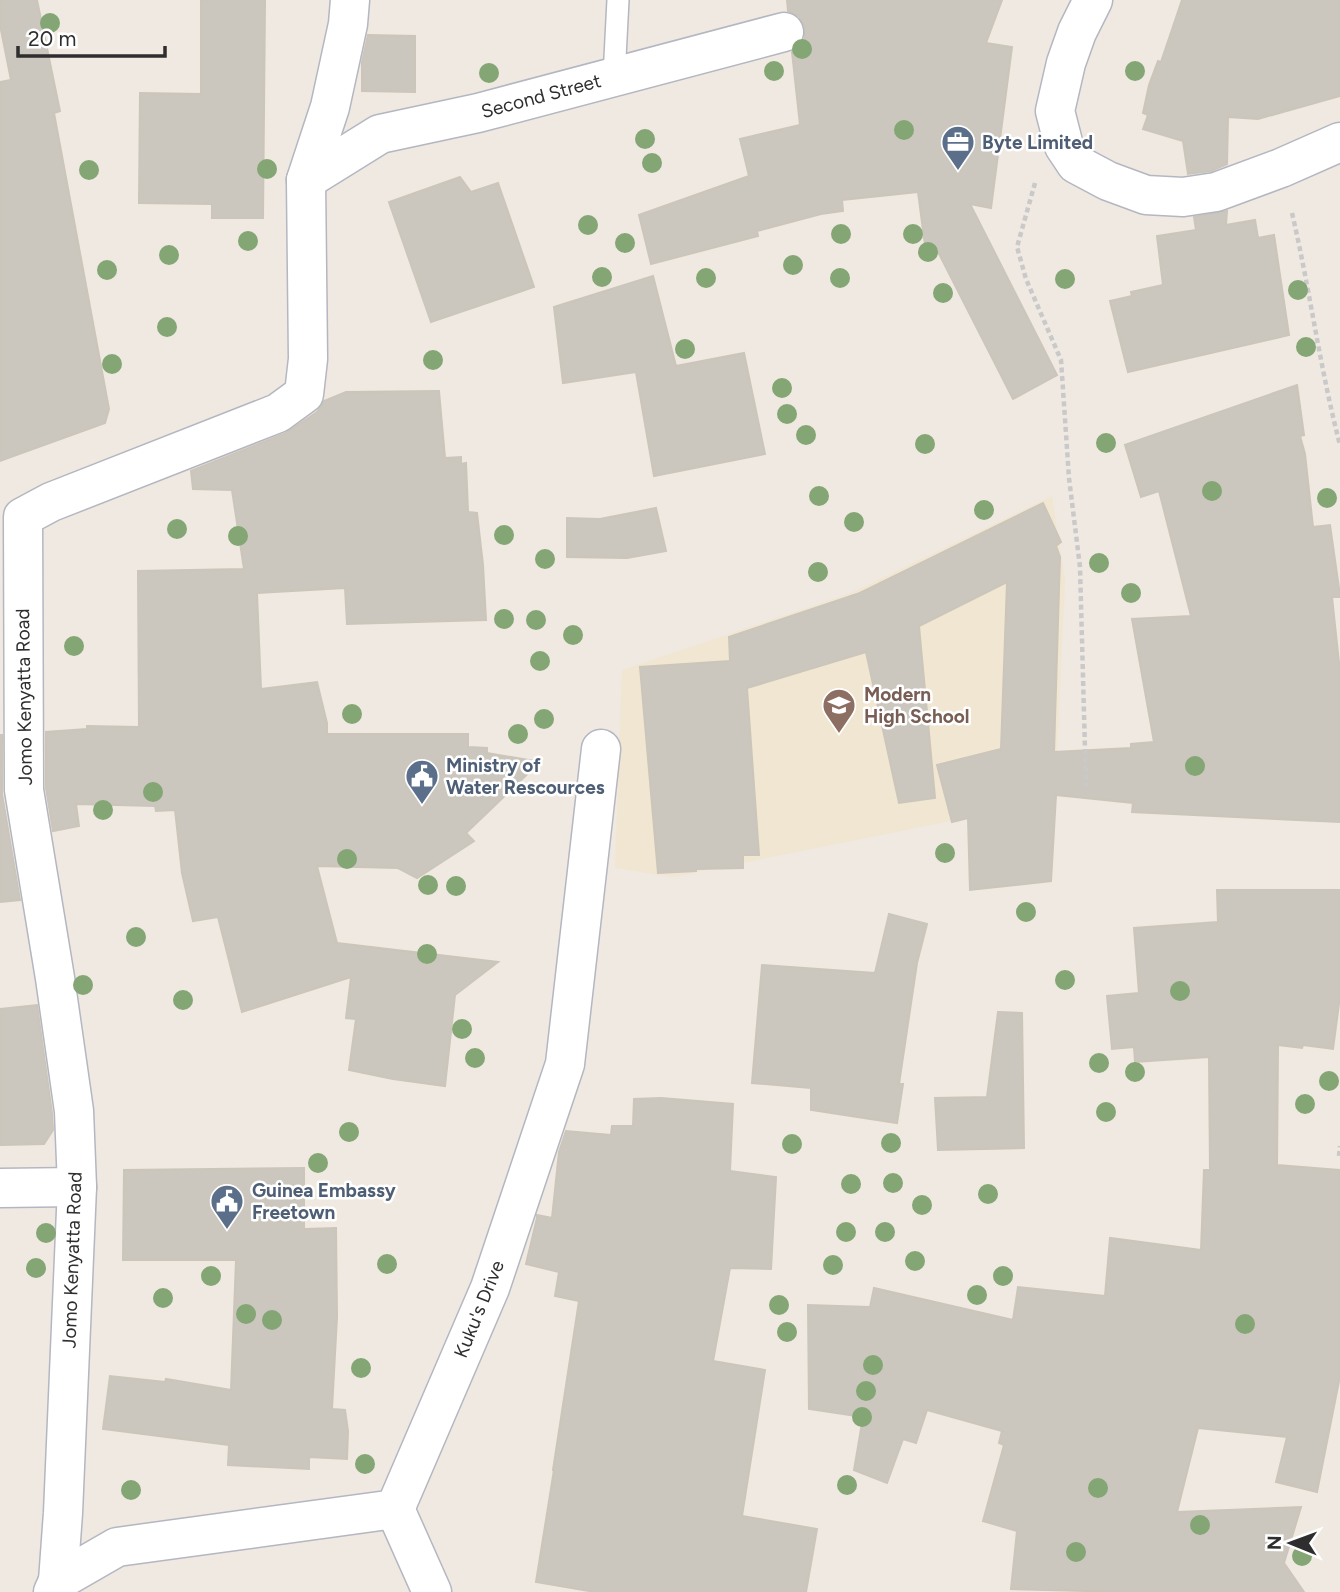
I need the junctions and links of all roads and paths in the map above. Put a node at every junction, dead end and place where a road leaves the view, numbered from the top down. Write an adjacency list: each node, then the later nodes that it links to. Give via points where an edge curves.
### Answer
1 (350, 0): 9 (street, Jomo Kenyatta Road, via 330,107)
2 (618, 0): 5 (lane)
3 (1093, 0): 6 (street, via 1066,63)
4 (784, 32): 5 (street, Second Street)
5 (614, 77): 9 (street, Second Street, via 380,134)
6 (1055, 111): 8 (street, via 1064,145 1076,163 1146,195 1183,197 1216,192); 12 (path, via 1017,247 1060,360 1080,567)
7 (1333, 150): 8 (street)
8 (1281, 168): 10 (path)
9 (306, 180): 15 (street, Jomo Kenyatta Road, via 308,359 304,394 278,413 23,517 24,790 74,1111)
10 (1340, 445)
11 (601, 749): 17 (street, Kuku's Drive, via 565,1064 490,1288)
12 (1086, 786)
13 (1340, 1146): 14 (path)
14 (1339, 1156)
15 (76, 1187): 16 (street); 18 (street, Jomo Kenyatta Road)
16 (0, 1188)
17 (395, 1509): 18 (street, via 117,1547); 19 (street)
18 (55, 1586)
19 (432, 1592)

